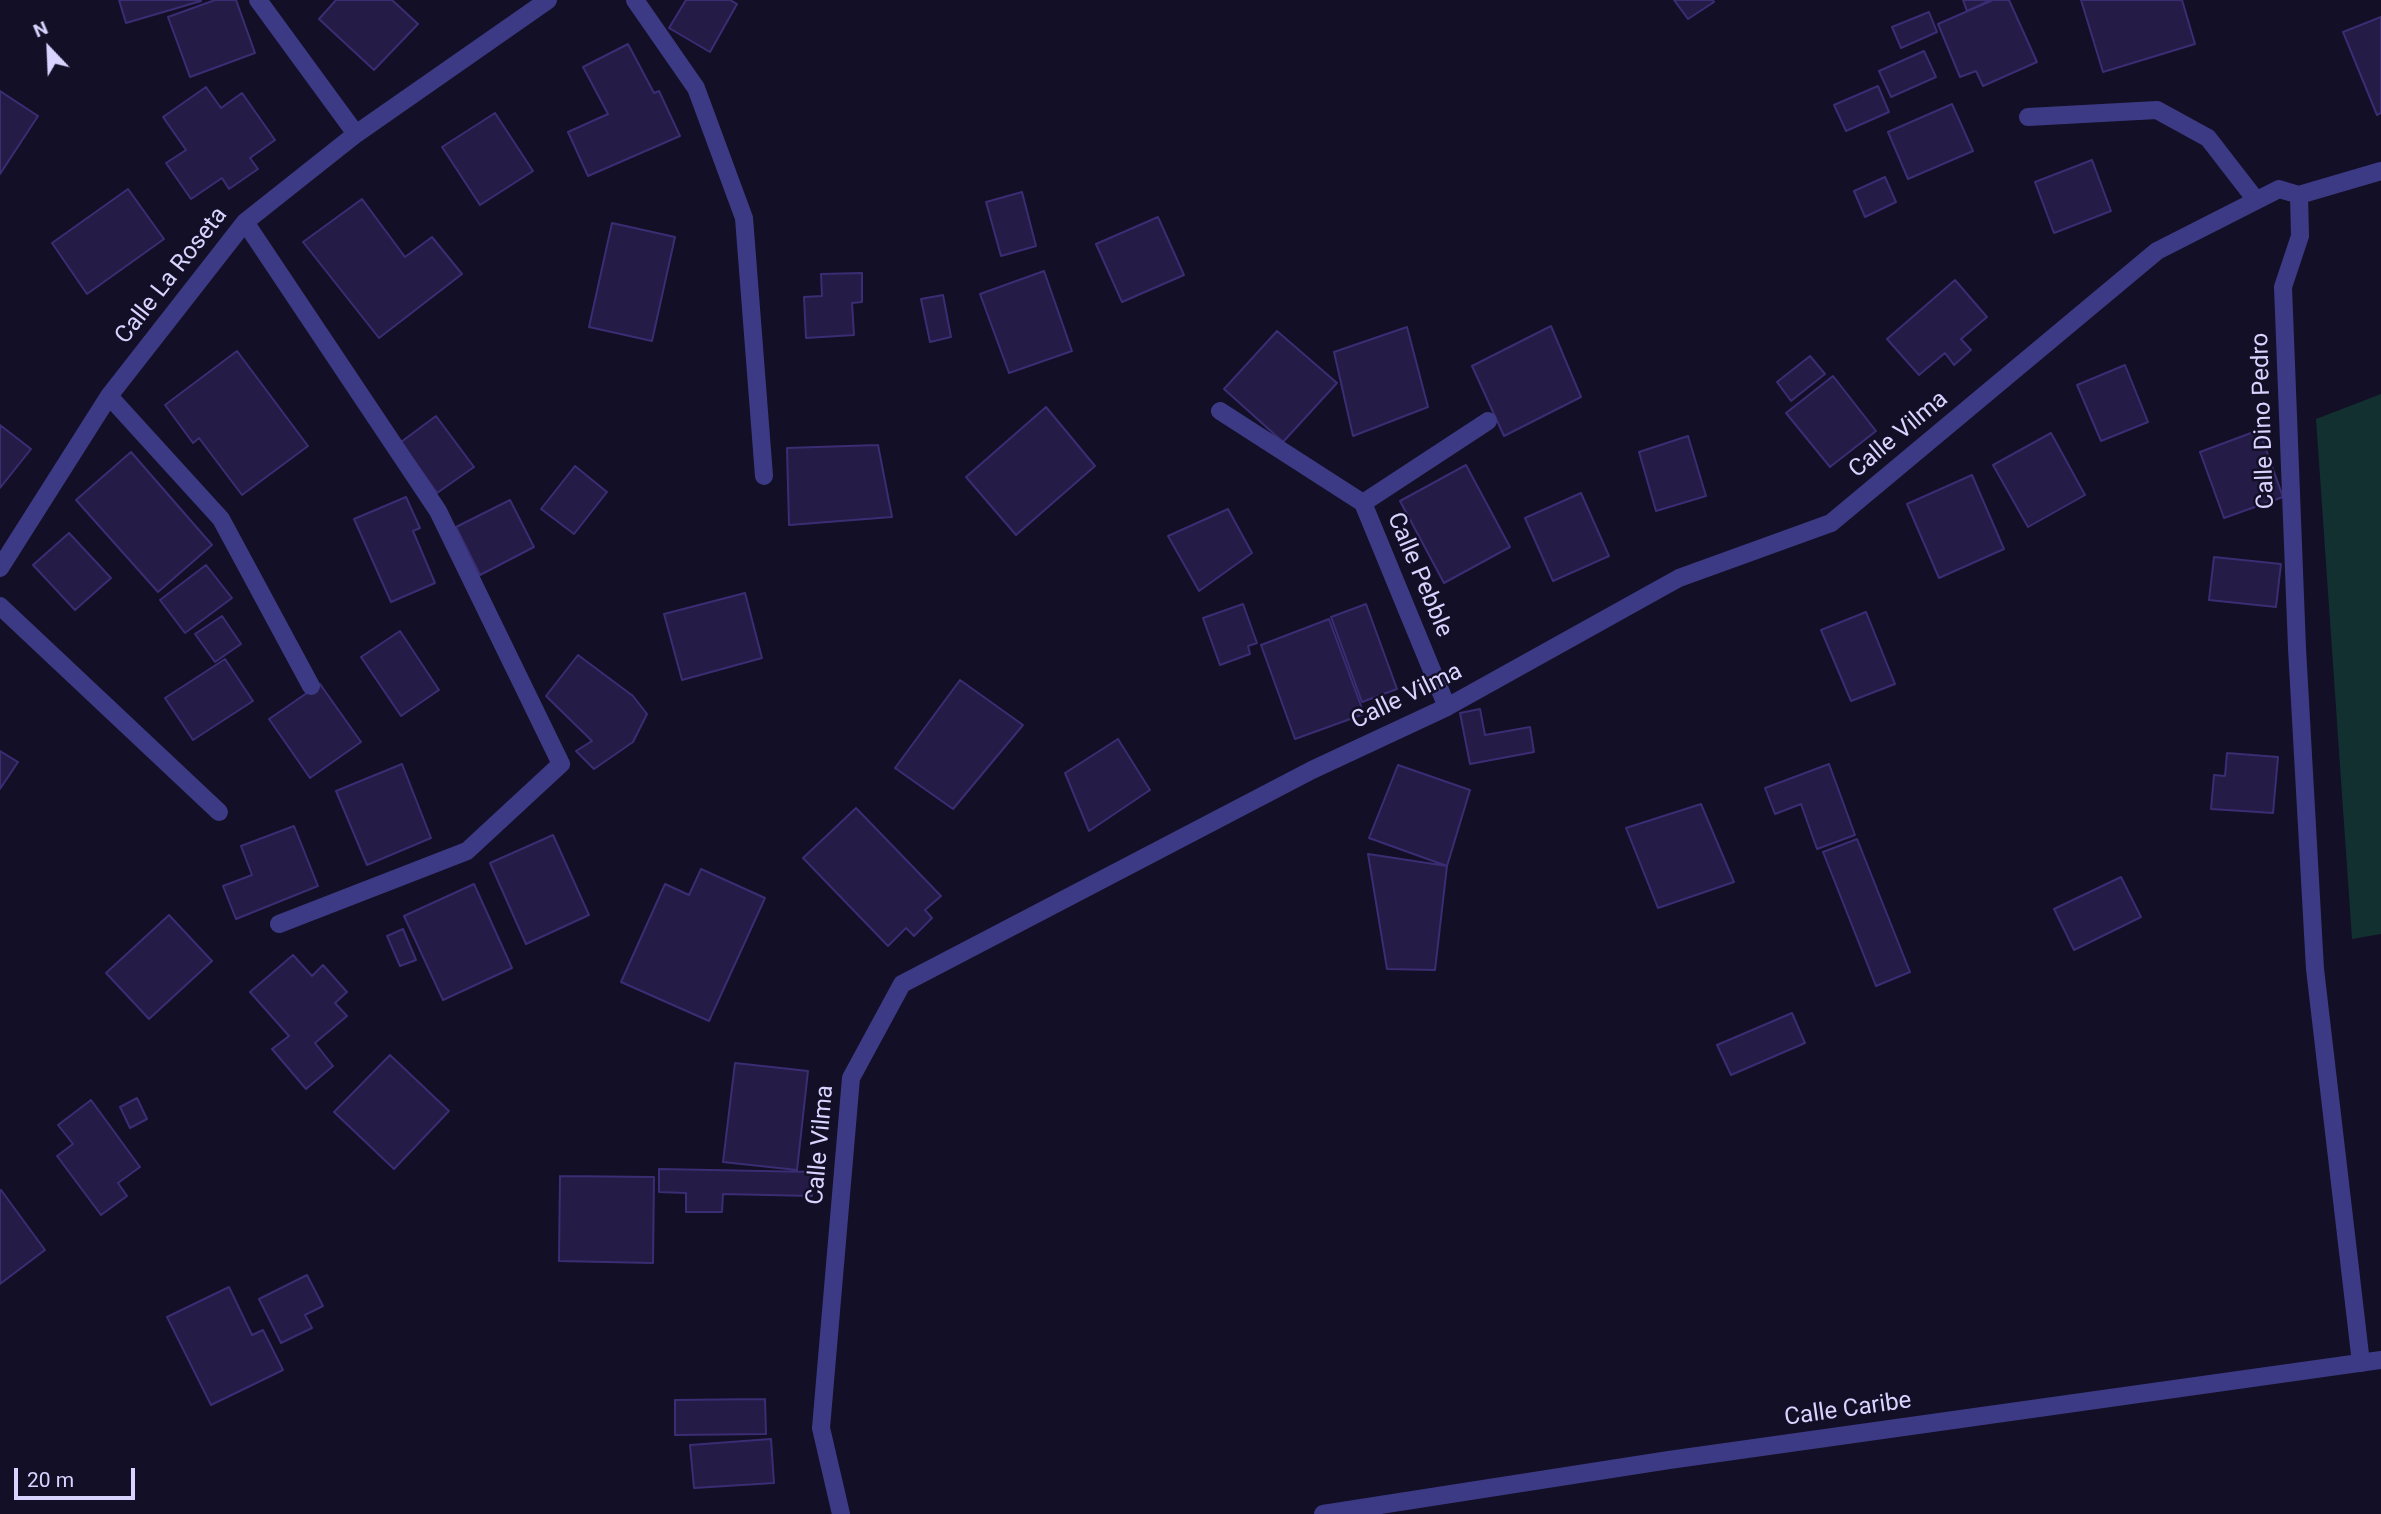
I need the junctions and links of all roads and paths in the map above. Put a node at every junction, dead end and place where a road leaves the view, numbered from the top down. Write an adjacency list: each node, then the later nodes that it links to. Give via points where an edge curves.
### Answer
1 (258, 0): 5 (street)
2 (548, 0): 5 (street, Calle La Roseta)
3 (635, 0): 13 (street, via 696,88 744,218)
4 (2028, 117): 8 (street, via 2157,110 2208,138)
5 (356, 134): 9 (street, Calle La Roseta)
6 (2381, 171): 7 (street, Calle Vilma)
7 (2299, 195): 8 (street, Calle Vilma, via 2279,188); 22 (street, Calle Dino Pedro, via 2300,236 2283,287 2297,648 2315,968)
8 (2256, 200): 18 (street, Calle Vilma, via 2157,251 1831,523 1679,578)
9 (245, 222): 10 (street, Calle La Roseta); 20 (street, via 438,511 561,764 467,850)
10 (109, 396): 15 (street, Calle La Roseta); 17 (street, via 222,519)
11 (1220, 411): 14 (street, Calle Pebble)
12 (1488, 421): 14 (street)
13 (764, 477)
14 (1363, 503): 18 (street, Calle Pebble)
15 (0, 568)
16 (0, 606): 19 (street)
17 (311, 686)
18 (1447, 707): 24 (street, Calle Vilma, via 1312,770 902,984 851,1078 821,1428)
19 (219, 812)
20 (279, 925)
21 (2381, 1360): 22 (street, Calle Caribe)
22 (2361, 1363): 23 (street, Calle Caribe, via 1655,1462)
23 (1362, 1511): 25 (street, Calle Caribe)
24 (841, 1514)
25 (1323, 1514)

